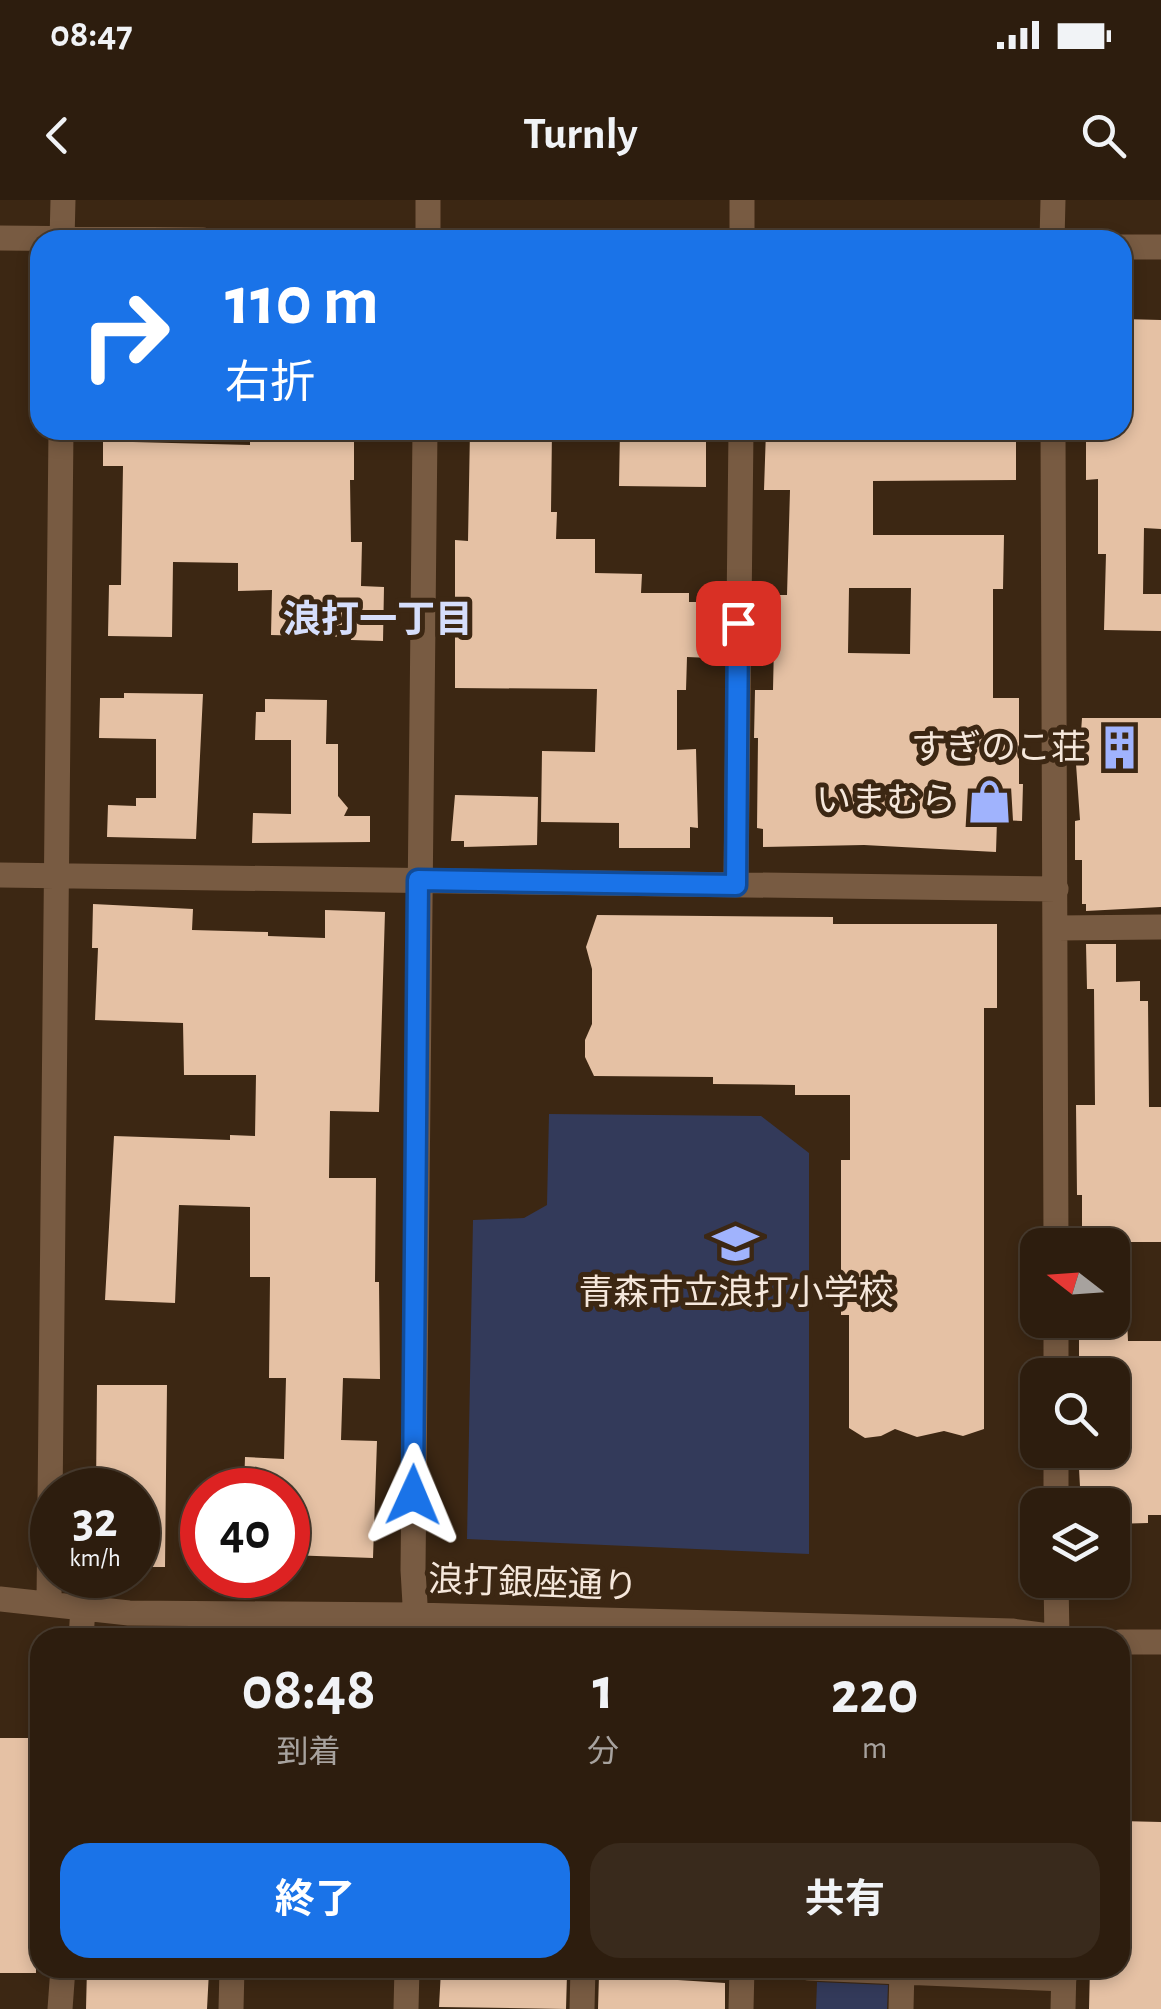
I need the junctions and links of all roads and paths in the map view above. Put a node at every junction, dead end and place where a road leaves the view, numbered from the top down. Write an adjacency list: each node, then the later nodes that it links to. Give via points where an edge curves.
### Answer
1 (63, 200): 5 (street)
2 (428, 200): 6 (street)
3 (742, 200): 7 (street)
4 (1053, 200): 8 (street)
5 (62, 230)
6 (428, 230)
7 (742, 230)
8 (1052, 230)
9 (0, 238): 10 (street)
10 (30, 238)
11 (1132, 247): 12 (street)
12 (1161, 248)
13 (60, 440): 18 (street)
14 (425, 440): 19 (street)
15 (740, 440): 20 (street)
16 (1054, 440): 21 (street)
17 (0, 875): 18 (street)
18 (56, 876): 19 (street); 27 (street)
19 (418, 880): 20 (street); 30 (street)
20 (736, 885): 21 (street)
21 (1056, 888): 23 (street)
22 (1161, 927): 23 (street)
23 (1056, 928): 24 (street)
24 (1056, 1228)
25 (1057, 1598): 33 (street)
26 (0, 1599): 27 (street, 浪打銀座通り)
27 (48, 1602): 28 (street, 浪打銀座通り)
28 (83, 1608): 29 (street, 浪打銀座通り); 31 (street)
29 (240, 1625): 30 (street, 浪打銀座通り)
30 (416, 1626): 32 (street, 浪打銀座通り)
31 (82, 1628)
32 (533, 1628)
33 (1059, 1628)
34 (1130, 1642): 35 (street)
35 (1161, 1642)
36 (62, 1978): 43 (street)
37 (232, 1978): 44 (street)
38 (407, 1978): 45 (street)
39 (583, 1978): 46 (street)
40 (742, 1978): 47 (street)
41 (902, 1978): 48 (street)
42 (1064, 1978): 49 (street)
43 (60, 2009)
44 (231, 2009)
45 (406, 2009)
46 (582, 2009)
47 (741, 2009)
48 (901, 2009)
49 (1062, 2009)

